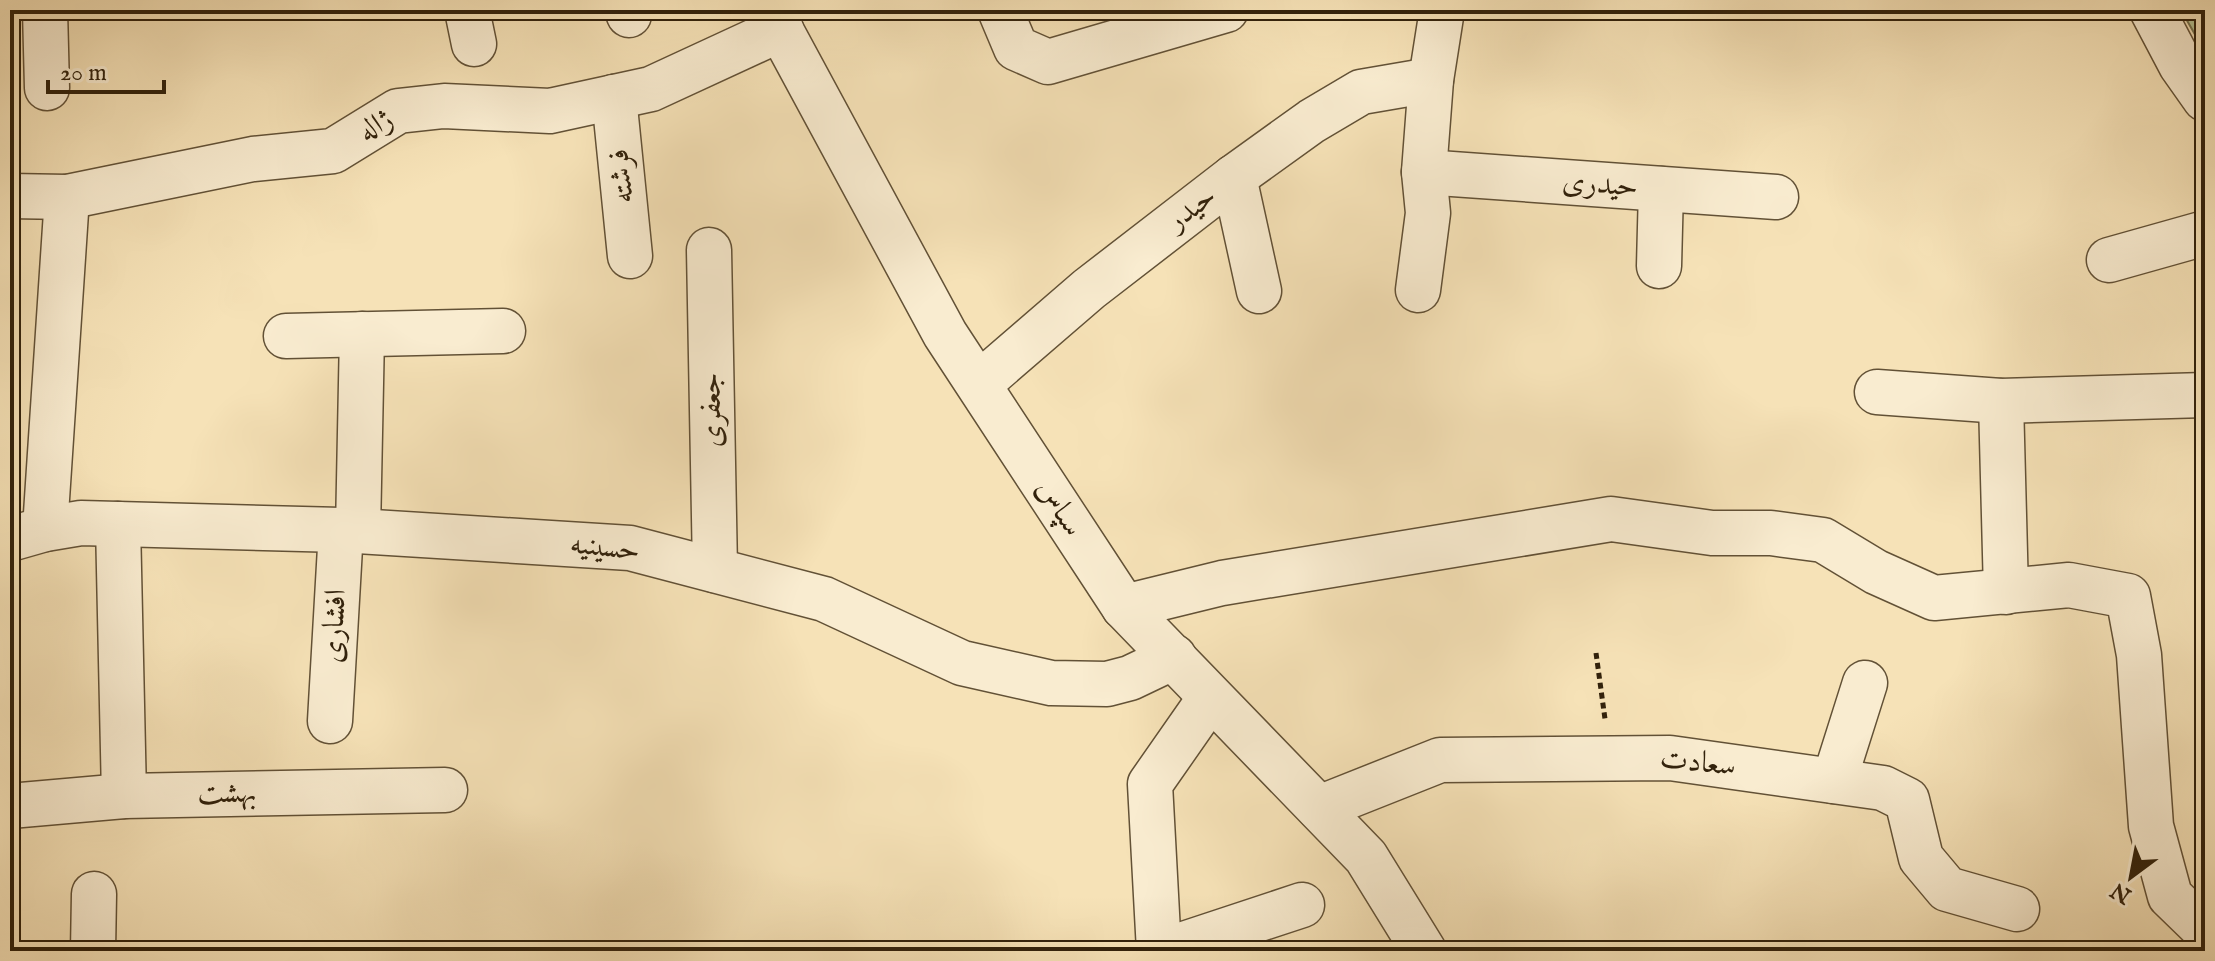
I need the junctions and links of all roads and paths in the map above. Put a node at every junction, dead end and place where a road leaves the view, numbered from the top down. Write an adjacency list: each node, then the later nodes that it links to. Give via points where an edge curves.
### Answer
1 (45, 10): 8 (street)
2 (1000, 10): 3 (street, via 1016,48 1048,62)
3 (1226, 10)
4 (1442, 10): 7 (street)
5 (2152, 10): 10 (street)
6 (776, 20): 9 (street, ژاله, via 651,89); 27 (street, سپاس, via 945,334)
7 (1431, 80): 11 (street); 12 (street, حیدر, via 1361,92)
8 (47, 88)
9 (614, 97): 15 (street, ژاله, via 550,111 444,106 398,111 333,151 253,159); 19 (street, فرشته)
10 (2205, 99)
11 (1424, 172): 13 (street, حیدری); 22 (street, via 1428,213)
12 (1234, 177): 23 (street); 27 (street, حیدر, via 1089,289)
13 (1661, 189): 16 (street, حیدری); 21 (street)
14 (10, 196): 15 (street, ژاله)
15 (67, 197): 33 (street)
16 (1776, 197)
17 (2205, 233): 20 (street)
18 (709, 250): 34 (street, جعفری)
19 (630, 256)
20 (2109, 260)
21 (1659, 266)
22 (1418, 290)
23 (1259, 291)
24 (503, 331): 25 (street)
25 (362, 334): 26 (street); 32 (street, افشاری)
26 (286, 336)
27 (979, 384): 36 (street, سپاس)
28 (1877, 392): 30 (street)
29 (2205, 395): 30 (street)
30 (2001, 401): 35 (street)
31 (118, 524): 32 (street, حسینیه); 33 (street, حسینیه, via 81,523); 45 (street)
32 (350, 530): 34 (street, حسینیه, via 630,548); 41 (street, افشاری)
33 (27, 534)
34 (715, 570): 38 (street, حسینیه, via 824,599 962,663 1051,683 1107,684)
35 (2006, 592): 36 (street, via 1934,598 1823,540 1611,519 1222,583); 51 (street, via 2069,585 2128,596 2139,655 2151,826 2170,896)
36 (1124, 607): 38 (street, سپاس)
37 (1596, 653): 42 (path)
38 (1174, 657): 40 (street, سپاس)
39 (1865, 683): 43 (street)
40 (1210, 698): 47 (street, سپاس); 53 (street, via 1150,784)
41 (330, 721)
42 (1610, 758): 43 (street, سعادت, via 1670,758); 47 (street, سعادت, via 1440,760)
43 (1834, 781): 50 (street, سعادت, via 1883,788 1907,800 1921,858 1947,889)
44 (445, 790): 45 (street, بهشت)
45 (124, 796): 46 (street, بهشت)
46 (10, 806)
47 (1319, 808): 54 (street, سپاس, via 1366,857)
48 (94, 894): 52 (street)
49 (1302, 905): 53 (street)
50 (2017, 909)
51 (2205, 930)
52 (93, 951)
53 (1161, 951)
54 (1424, 951)

